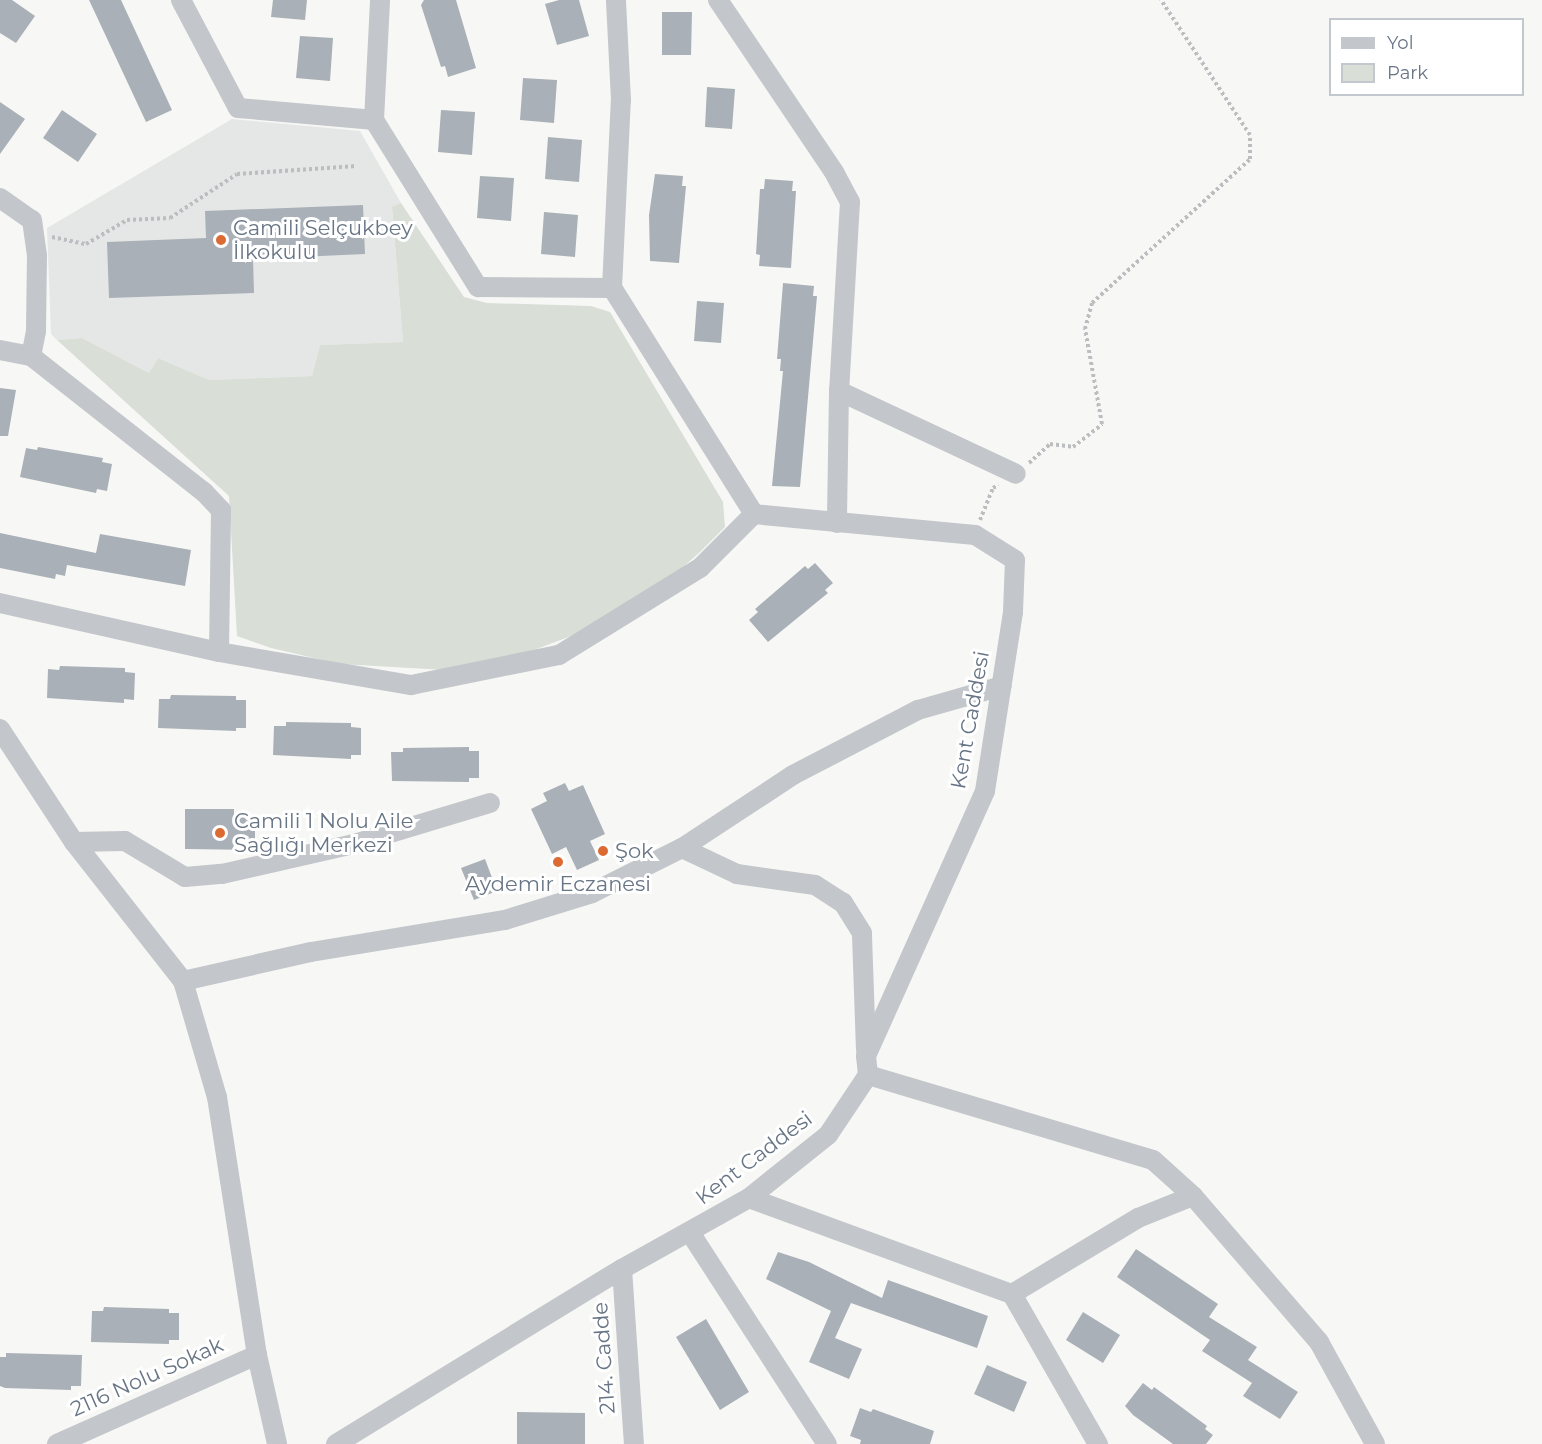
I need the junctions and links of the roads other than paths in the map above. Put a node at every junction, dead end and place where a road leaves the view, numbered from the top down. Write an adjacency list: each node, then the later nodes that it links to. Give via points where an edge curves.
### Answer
1 (182, 0): 5 (street, via 238,108)
2 (380, 0): 5 (street)
3 (616, 0): 7 (street, via 621,100)
4 (718, 0): 10 (street, via 834,172 850,202)
5 (374, 120): 7 (street, via 478,286)
6 (0, 198): 9 (street, via 32,220 36,331)
7 (612, 288): 12 (street)
8 (0, 350): 9 (street)
9 (31, 356): 15 (street, via 204,492 220,510)
10 (839, 391): 11 (street); 13 (street)
11 (1016, 474)
12 (754, 514): 13 (street); 15 (street, via 700,568 559,655 411,685)
13 (837, 523): 16 (street, Kent Caddesi, via 975,535 1016,560)
14 (0, 603): 15 (street)
15 (219, 652)
16 (1002, 686): 20 (street, via 918,710 793,775); 22 (street, Kent Caddesi, via 985,791)
17 (0, 729): 19 (street)
18 (490, 803): 19 (street, via 354,844 222,874 185,877 125,841)
19 (75, 842): 21 (street)
20 (682, 848): 21 (street, via 592,893 505,920 311,952); 22 (street, via 737,874 815,885 843,903 862,933)
21 (183, 981): 28 (street, via 217,1097)
22 (867, 1065): 23 (street, via 1153,1160); 24 (street, Kent Caddesi, via 828,1135)
23 (1193, 1196): 27 (street, via 1138,1218); 35 (street, via 1319,1342)
24 (749, 1198): 25 (street, Kent Caddesi); 27 (street)
25 (691, 1234): 26 (street, Kent Caddesi); 33 (street)
26 (622, 1269): 31 (street, Kent Caddesi); 32 (street, 214. Cadde)
27 (1012, 1294): 34 (street)
28 (257, 1355): 29 (street, 2116 Nolu Sokak); 30 (street)
29 (57, 1444)
30 (277, 1444)
31 (336, 1444)
32 (634, 1444)
33 (827, 1444)
34 (1098, 1444)
35 (1375, 1444)

